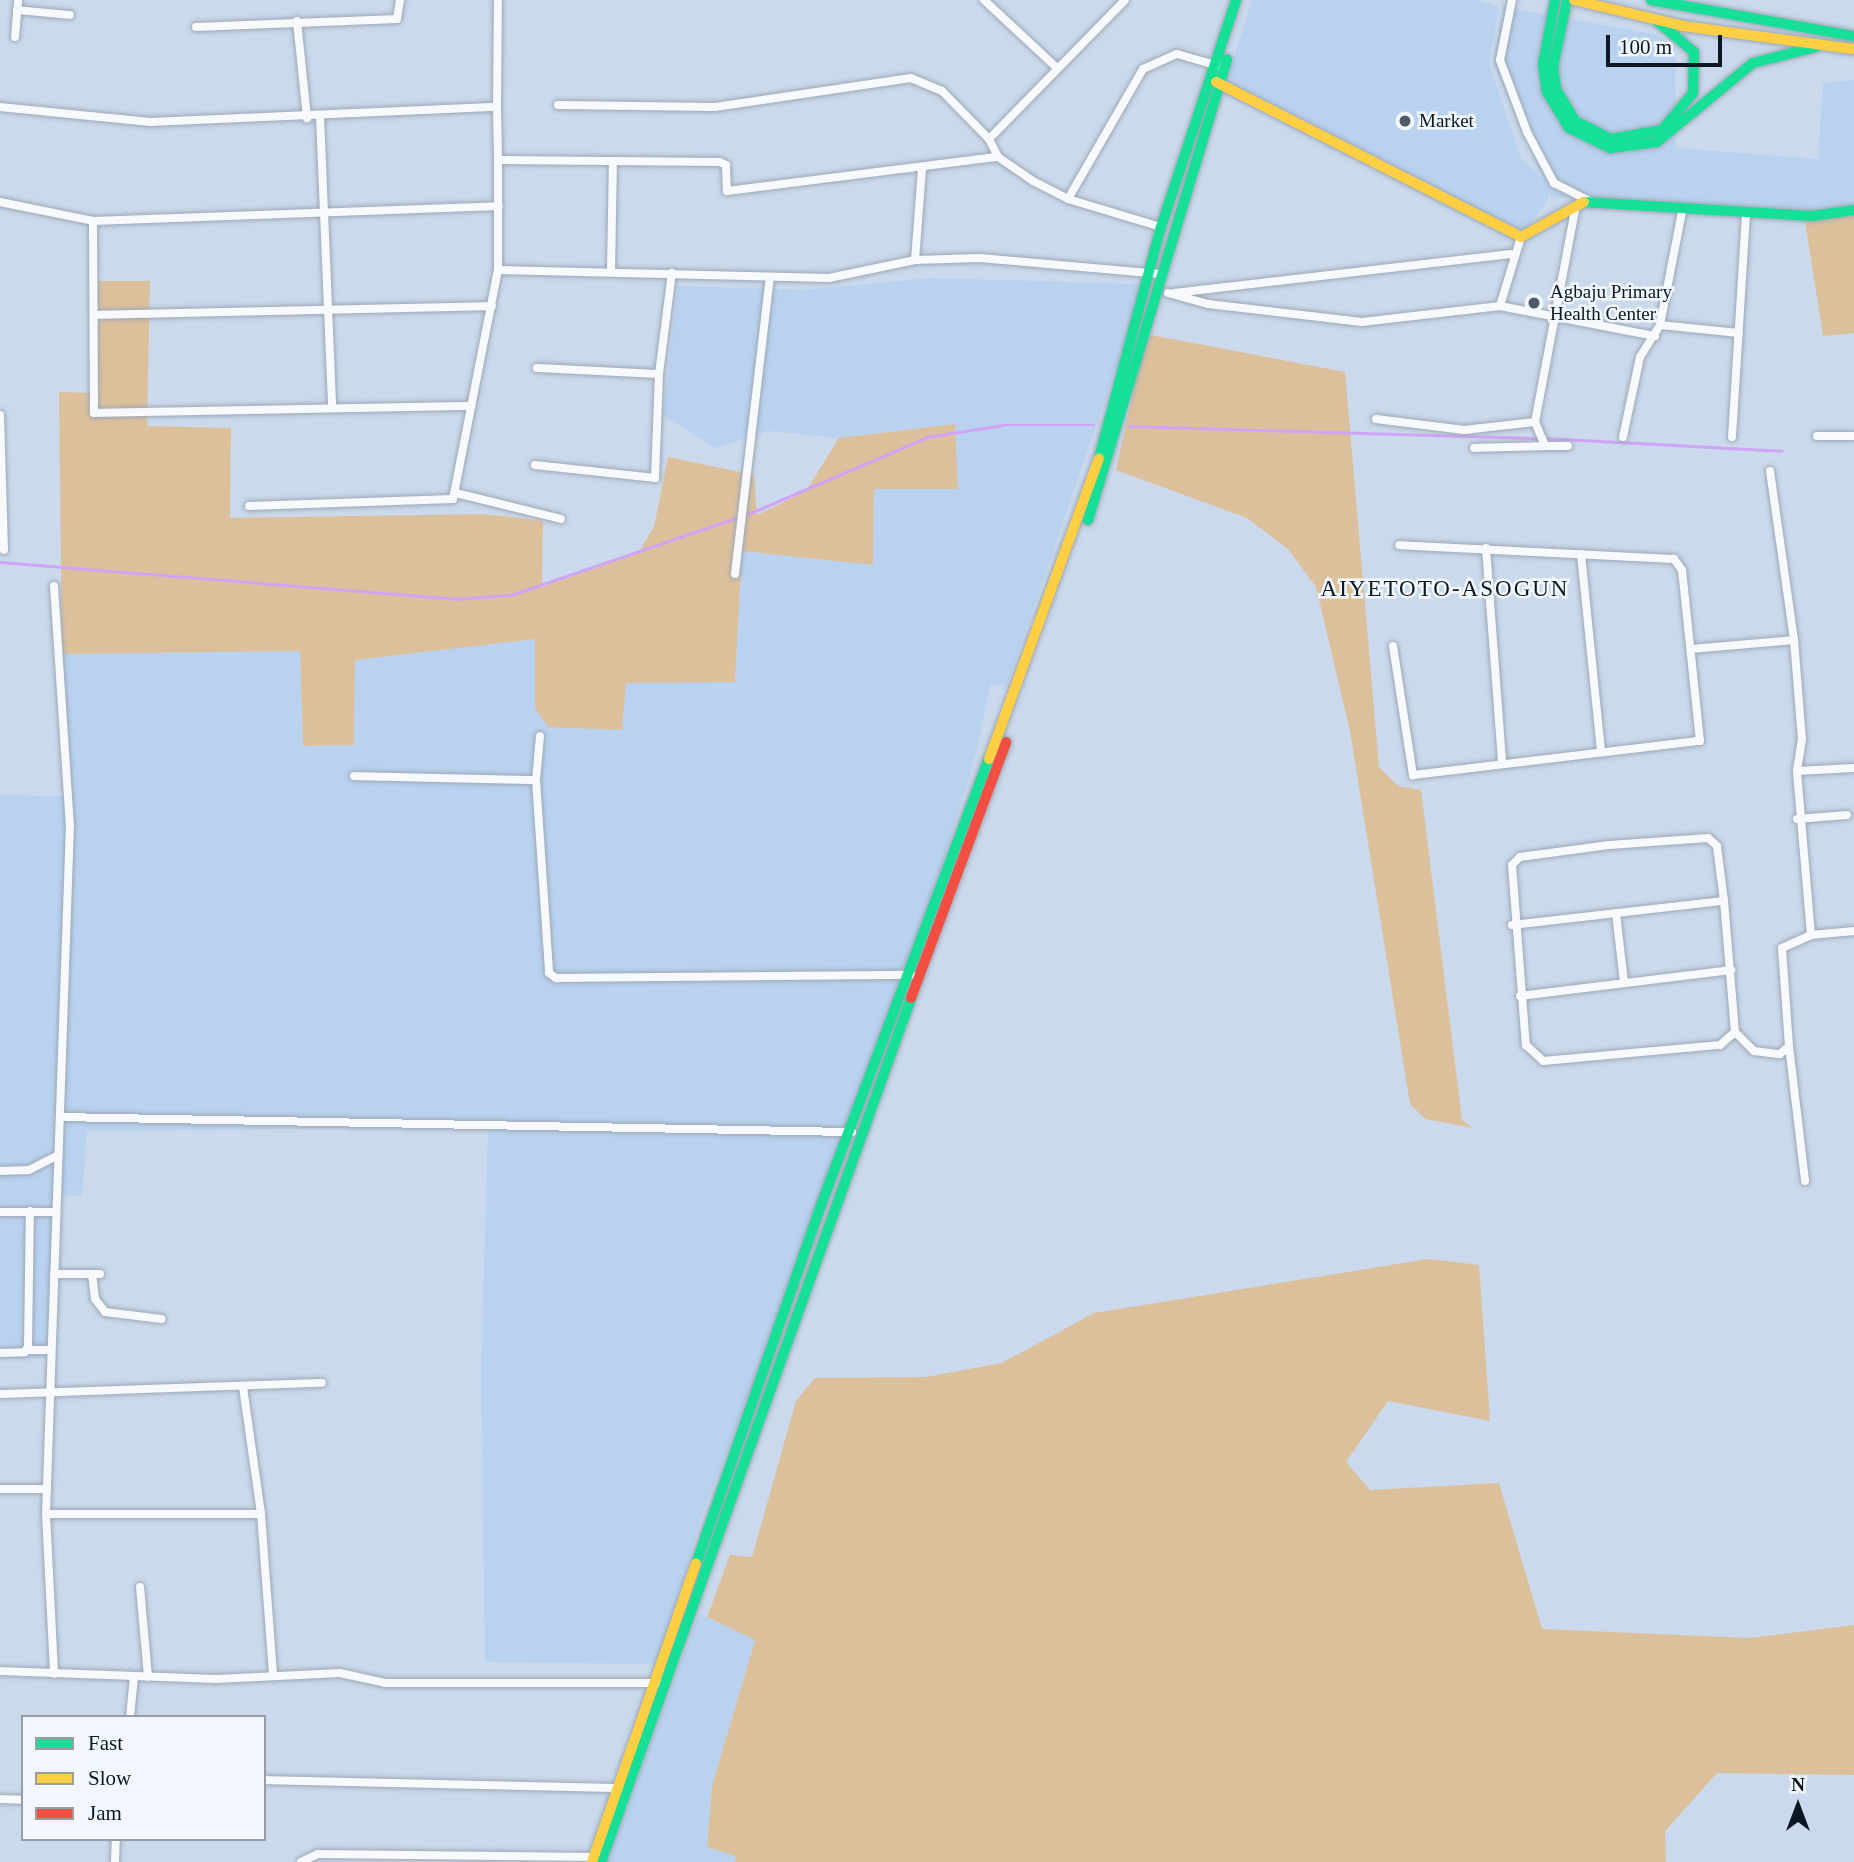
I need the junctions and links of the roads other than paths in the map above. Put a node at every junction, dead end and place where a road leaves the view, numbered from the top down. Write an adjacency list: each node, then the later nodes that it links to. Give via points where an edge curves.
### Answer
1 (18, 0): 13 (street)
2 (400, 0): 15 (street, via 397,19)
3 (498, 0): 27 (street)
4 (984, 0): 23 (street)
5 (1125, 0): 23 (street)
6 (1236, 0): 22 (main road)
7 (1244, 0): 22 (main road)
8 (1512, 0): 37 (street, via 1500,60 1527,132 1554,183)
9 (1555, 0): 20 (main road, via 1543,65 1547,92 1569,128 1596,144 1625,149 1657,142 1743,70)
10 (1567, 0): 16 (main road, via 1554,80 1575,121 1599,136 1639,139 1671,124 1693,93 1695,52)
11 (1574, 0): 16 (main road)
12 (1651, 0): 18 (main road)
13 (17, 10): 14 (street); 19 (street)
14 (70, 15)
15 (297, 21): 17 (street); 29 (street)
16 (1657, 21): 20 (main road)
17 (196, 27)
18 (1854, 36)
19 (15, 37)
20 (1816, 47): 21 (main road)
21 (1854, 49)
22 (1221, 66): 24 (main road); 35 (street, via 1177,54 1143,69)
23 (1057, 68): 30 (street)
24 (1217, 83): 44 (main road); 45 (main road)
25 (558, 105): 30 (street, via 715,107 911,78 942,90)
26 (0, 107): 29 (street, via 150,121)
27 (497, 107): 28 (street); 32 (street)
28 (320, 117): 29 (street); 42 (street)
29 (307, 118)
30 (989, 139): 31 (street)
31 (998, 157): 34 (street); 35 (street)
32 (498, 160): 33 (street); 38 (street)
33 (613, 162): 34 (street, via 720,162 726,165 727,191); 49 (street)
34 (922, 168): 47 (street)
35 (1068, 199): 44 (street)
36 (0, 202): 43 (street)
37 (1582, 202): 39 (main road); 45 (main road); 59 (street)
38 (499, 206): 42 (street); 48 (street)
39 (1683, 206): 41 (main road); 60 (street)
40 (1854, 210): 41 (main road)
41 (1745, 212): 61 (street)
42 (326, 214): 43 (street); 57 (street)
43 (93, 221): 58 (street)
44 (1167, 222): 50 (main road)
45 (1521, 237): 46 (street)
46 (1511, 254): 54 (street); 56 (street)
47 (915, 260): 50 (street, via 1056,261); 52 (street, via 829,278)
48 (498, 270): 49 (street); 55 (street)
49 (611, 272): 51 (street)
50 (1155, 272): 53 (main road); 106 (main road, via 1091,489)
51 (672, 273): 52 (street); 64 (street)
52 (770, 278): 86 (street)
53 (1154, 289): 54 (street); 112 (main road, via 1105,474)
54 (1168, 293): 56 (street, via 1208,304 1362,322)
55 (492, 306): 57 (street); 65 (street)
56 (1500, 306): 59 (street)
57 (330, 310): 58 (street); 66 (street)
58 (94, 315): 66 (street, via 94,413)
59 (1553, 319): 62 (street); 69 (street)
60 (1660, 325): 61 (street); 62 (street)
61 (1739, 333): 73 (street)
62 (1655, 336): 72 (street, via 1640,356)
63 (537, 368): 64 (street)
64 (659, 373): 77 (street, via 655,478)
65 (471, 405): 66 (street); 79 (street)
66 (332, 407)
67 (0, 415): 84 (street)
68 (1376, 419): 69 (street, via 1464,430)
69 (1535, 422): 74 (street)
70 (1817, 436): 71 (street)
71 (1854, 436)
72 (1623, 437)
73 (1732, 438)
74 (1544, 444): 75 (street); 76 (street)
75 (1567, 446)
76 (1474, 448)
77 (535, 465)
78 (1770, 471): 88 (street)
79 (456, 493): 80 (street, via 449,501); 81 (street)
80 (249, 506)
81 (561, 519)
82 (1399, 545): 83 (street)
83 (1486, 548): 85 (street); 93 (street)
84 (4, 550)
85 (1581, 554): 90 (street, via 1674,559 1682,570); 92 (street)
86 (735, 574)
87 (54, 586): 111 (street, via 70,824)
88 (1794, 640): 90 (street); 95 (street, via 1802,739)
89 (1393, 646): 93 (street, via 1408,771 1419,776)
90 (1692, 649): 92 (street, via 1698,744)
91 (540, 736): 97 (street)
92 (1601, 750): 93 (street)
93 (1502, 761)
94 (1854, 768): 95 (street)
95 (1797, 771): 99 (street)
96 (355, 776): 97 (street)
97 (536, 780): 106 (street, via 551,976)
98 (1847, 815): 99 (street)
99 (1797, 819): 104 (street)
100 (1724, 901): 101 (street); 102 (street, via 1717,846 1697,834 1520,858 1509,872); 105 (street)
101 (1616, 913): 102 (street); 107 (street)
102 (1512, 925): 108 (street)
103 (1854, 931): 104 (street)
104 (1811, 935): 110 (street, via 1782,948)
105 (1731, 970): 107 (street); 109 (street)
106 (911, 975): 112 (main road)
107 (1624, 982): 108 (street)
108 (1520, 996): 109 (street, via 1526,1045 1543,1061 1720,1045)
109 (1735, 1032): 110 (street, via 1766,1055)
110 (1789, 1046): 115 (street)
111 (61, 1117): 112 (street); 113 (street)
112 (858, 1133): 138 (main road, via 801,1278)
113 (58, 1155): 114 (street, via 29,1170); 118 (street)
114 (0, 1171)
115 (1805, 1181)
116 (30, 1211): 117 (street); 118 (street); 121 (street)
117 (0, 1212)
118 (56, 1212): 119 (street)
119 (54, 1274): 120 (street, via 96,1274 95,1299 105,1312); 122 (street)
120 (162, 1319)
121 (27, 1350): 122 (street); 123 (street)
122 (51, 1350): 127 (street)
123 (0, 1353)
124 (322, 1383): 125 (street)
125 (243, 1387): 127 (street); 131 (street)
126 (0, 1394): 127 (street)
127 (50, 1394): 129 (street)
128 (0, 1489): 129 (street)
129 (47, 1489): 130 (street)
130 (47, 1514): 131 (street); 134 (street)
131 (261, 1514): 135 (street)
132 (140, 1587): 137 (street)
133 (0, 1671): 134 (street)
134 (54, 1674): 136 (street)
135 (273, 1675): 137 (street); 138 (street, via 340,1673 385,1683)
136 (134, 1677): 137 (street); 139 (street)
137 (148, 1677)
138 (661, 1683): 141 (main road); 145 (main road)
139 (130, 1715)
140 (266, 1780): 141 (street)
141 (621, 1788): 145 (main road)
142 (0, 1798): 143 (street)
143 (21, 1800)
144 (116, 1841): 146 (street)
145 (597, 1860): 147 (street, via 318,1854)
146 (115, 1862)
147 (301, 1862)

